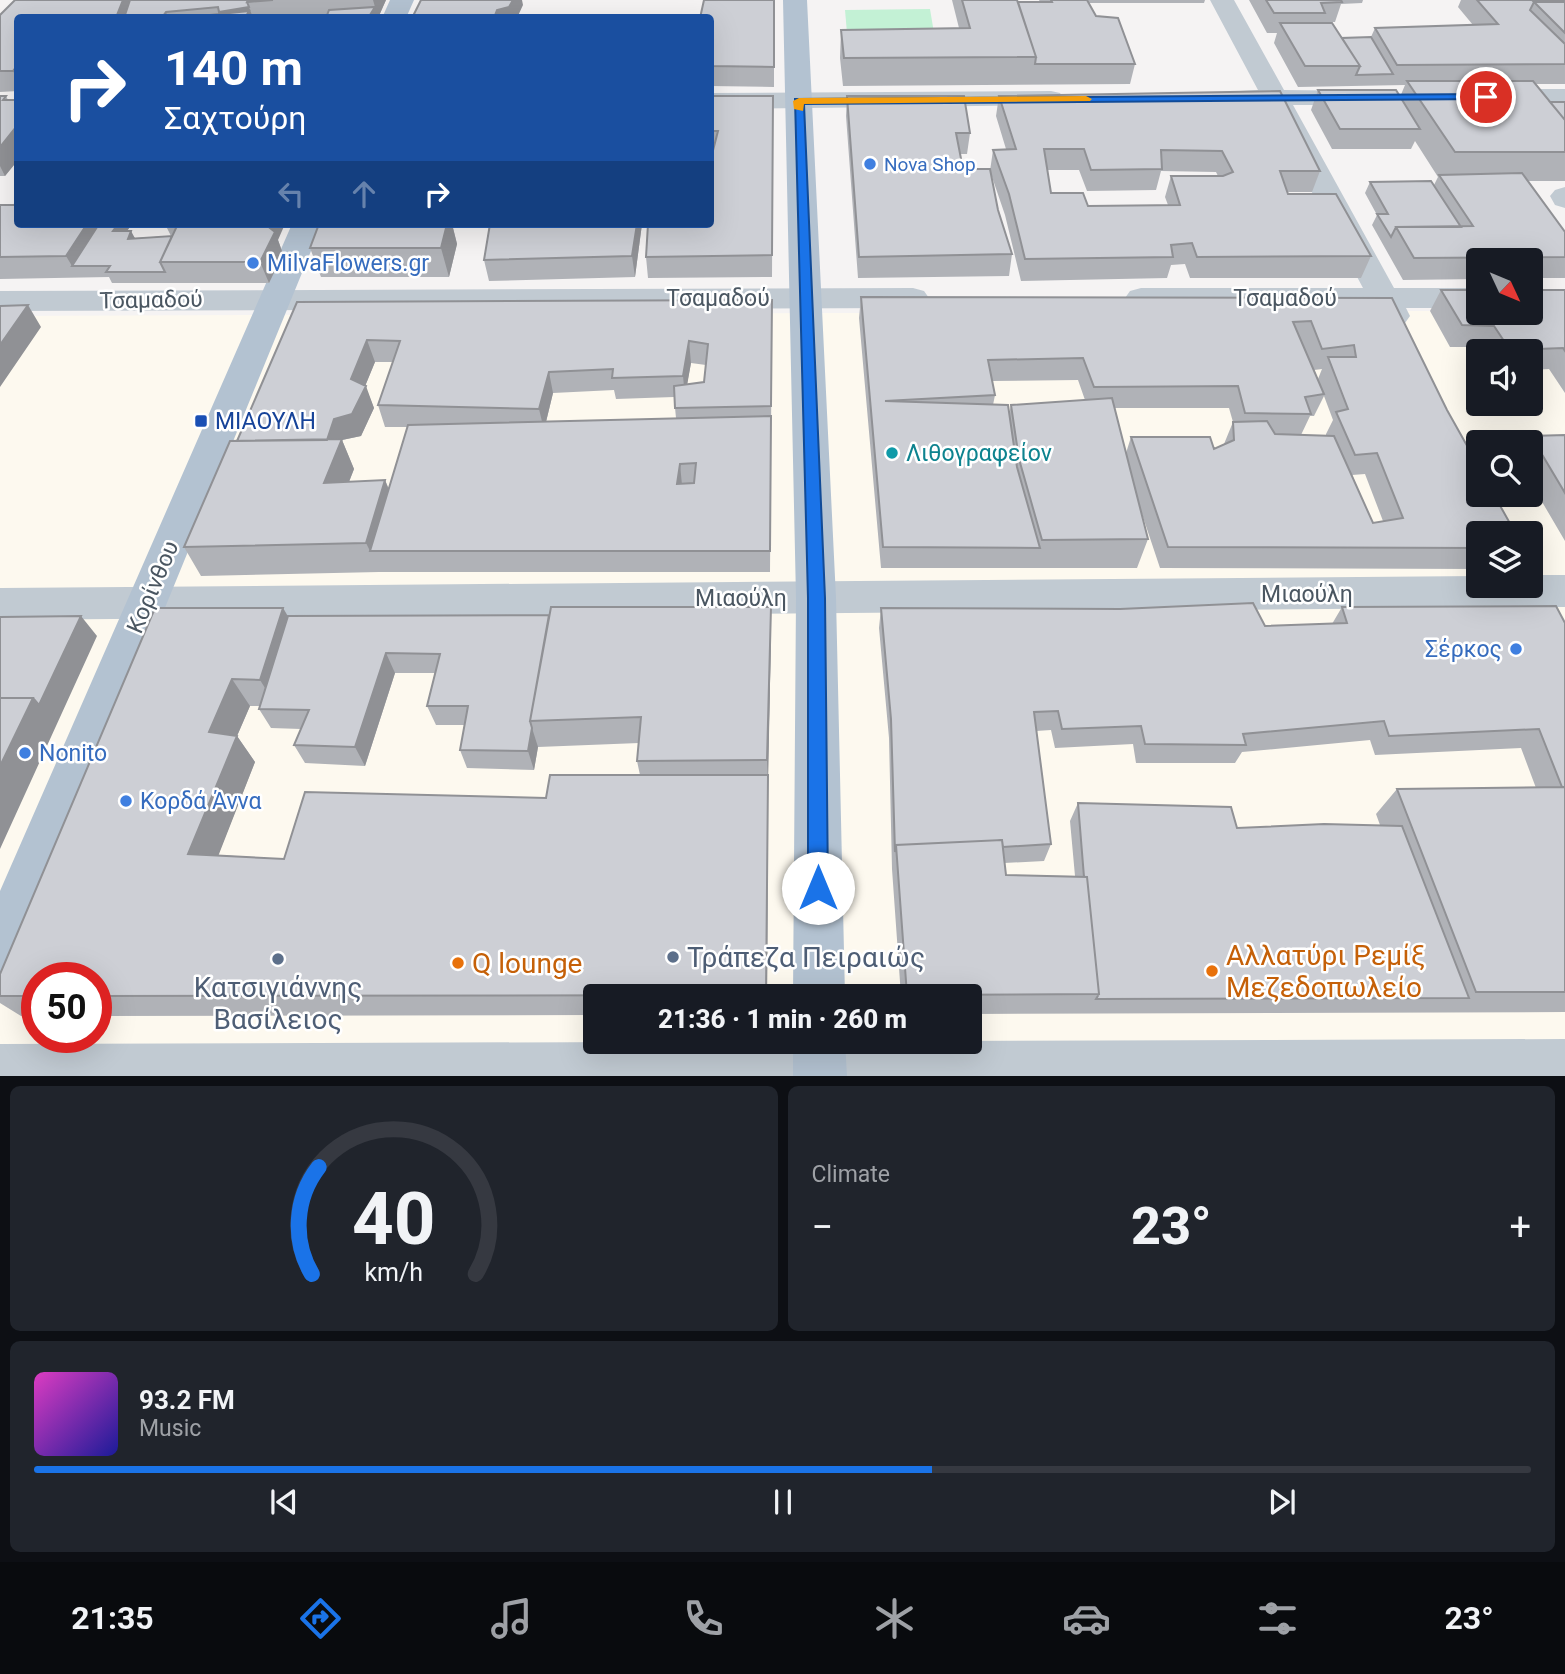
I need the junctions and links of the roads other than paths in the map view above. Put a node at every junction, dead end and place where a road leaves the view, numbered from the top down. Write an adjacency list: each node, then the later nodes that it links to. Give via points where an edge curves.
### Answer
1 (795, 0): 10 (main road)
2 (1222, 0): 7 (street)
3 (1385, 97): 7 (street)
4 (1468, 97): 5 (street)
5 (1565, 97)
6 (1207, 98): 7 (street)
7 (1275, 98): 16 (street)
8 (1071, 99): 10 (street)
9 (714, 101): 10 (street)
10 (799, 101): 13 (main road)
11 (305, 228): 12 (main road, Κορίνθου)
12 (275, 298): 13 (street, Τσαμαδού); 18 (street, Τσαμαδού); 22 (main road, Κορίνθου)
13 (806, 298): 14 (street, Τσαμαδού); 21 (main road)
14 (943, 298)
15 (1109, 298): 16 (street, Τσαμαδού)
16 (1384, 298): 17 (street, Τσαμαδού); 19 (street)
17 (1466, 298)
18 (0, 301)
19 (1409, 344)
20 (1547, 584): 21 (street, Μιαούλη); 24 (street)
21 (816, 598): 22 (street, Μιαούλη); 26 (main road)
22 (147, 602): 23 (street, Μιαούλη); 25 (main road, Κορίνθου)
23 (0, 604)
24 (1565, 630)
25 (0, 949)
26 (819, 984)
27 (820, 1062): 28 (street); 29 (street)
28 (1565, 1066)
29 (0, 1071)

